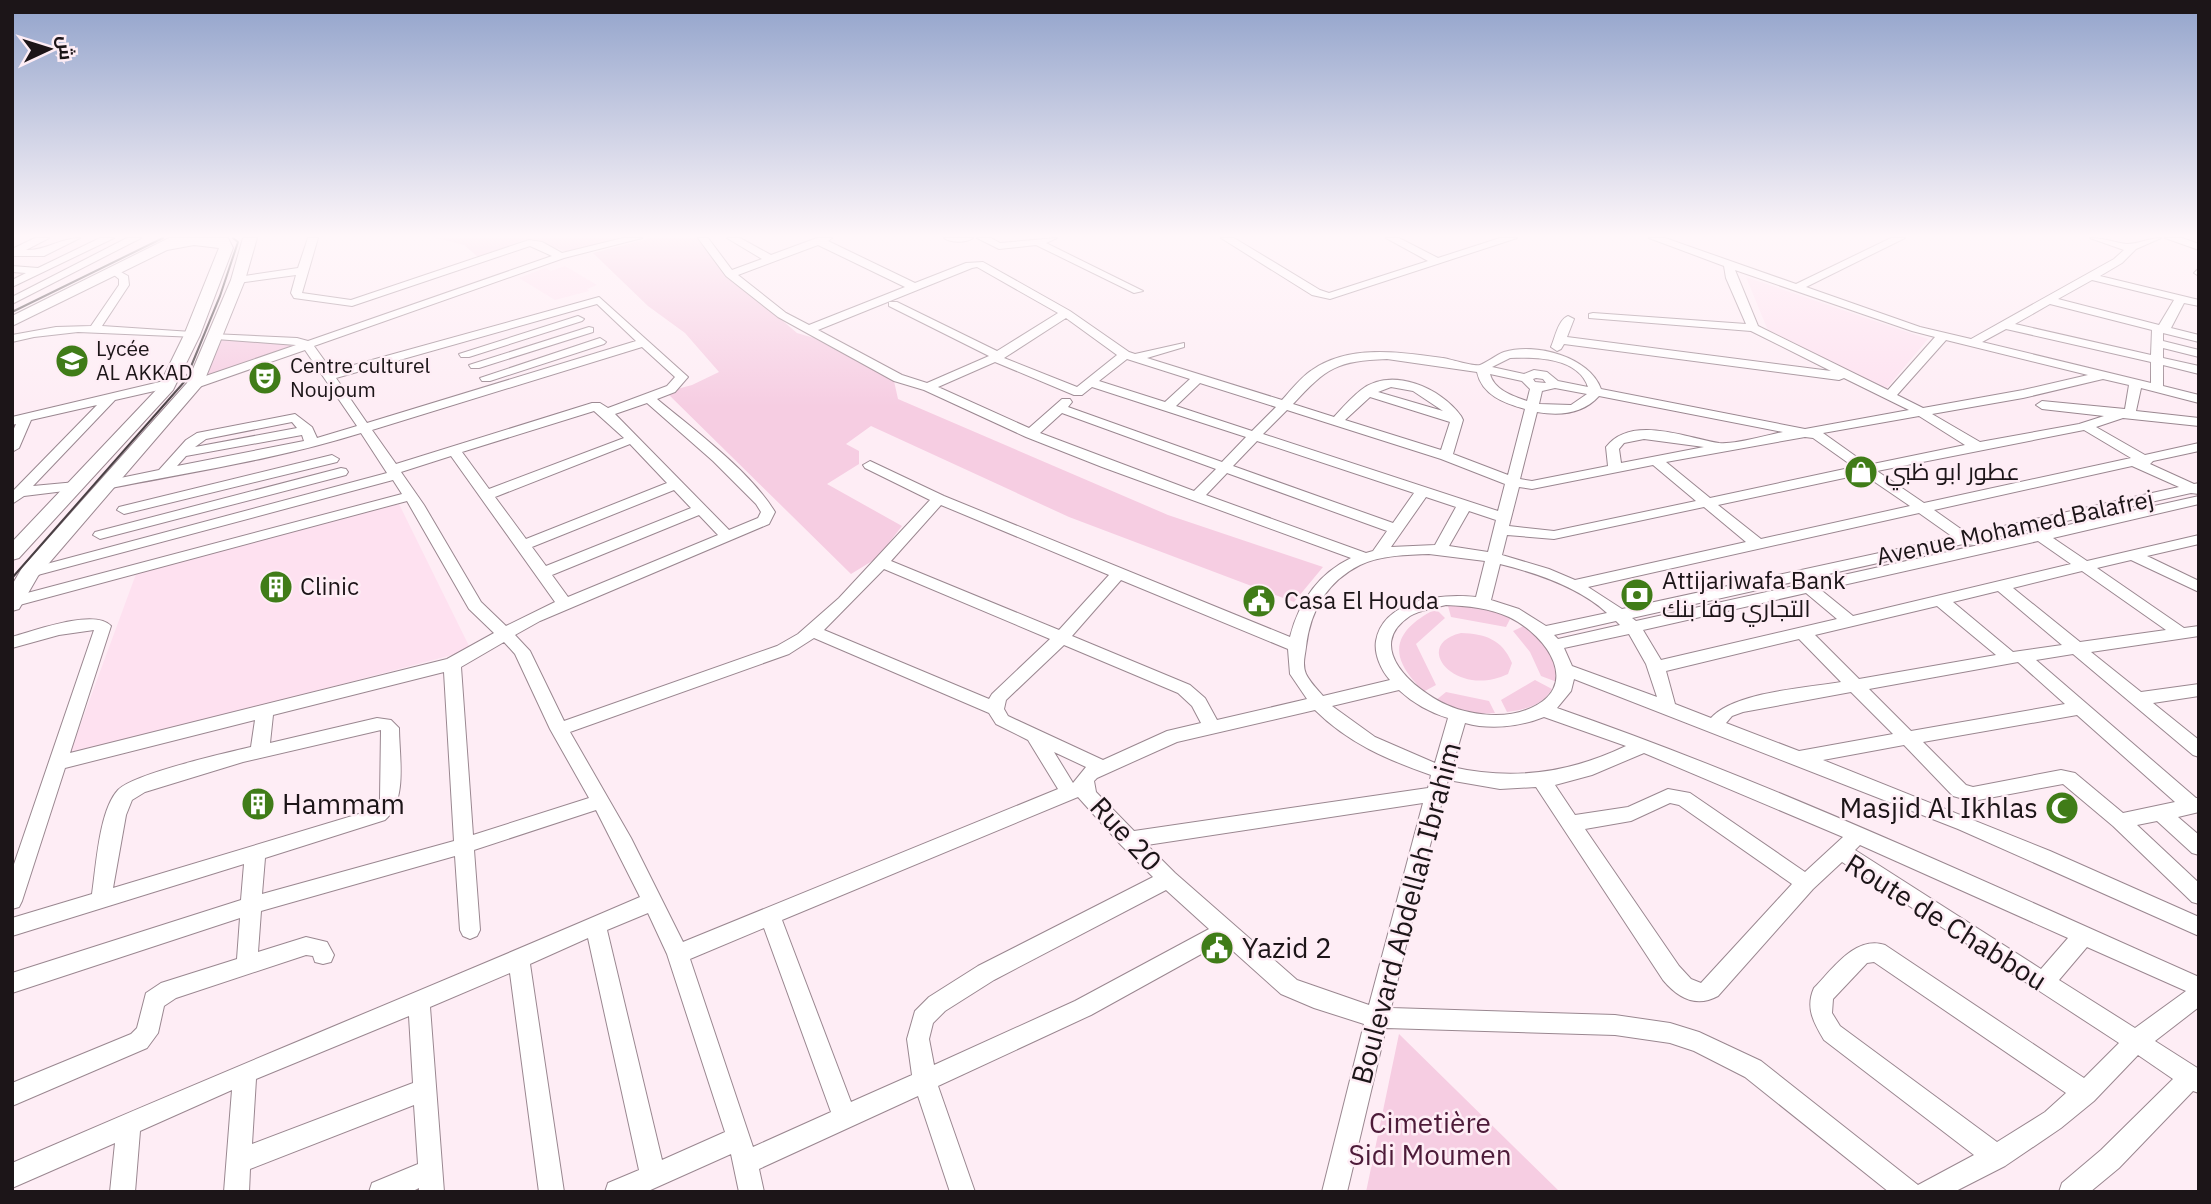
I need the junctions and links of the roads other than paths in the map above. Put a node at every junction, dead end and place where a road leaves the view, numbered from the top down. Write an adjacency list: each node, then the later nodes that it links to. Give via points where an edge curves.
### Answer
1 (58, 294): 24 (main road)
2 (68, 294): 29 (main road)
3 (118, 294): 34 (street)
4 (208, 294): 36 (main road)
5 (233, 294): 37 (main road)
6 (297, 294): 19 (street)
7 (378, 294): 19 (street)
8 (457, 294): 28 (street)
9 (756, 294): 35 (street)
10 (898, 294): 35 (street)
11 (918, 294): 21 (street)
12 (1033, 294): 23 (street)
13 (1738, 294): 31 (street)
14 (1815, 294): 38 (street)
15 (2058, 294): 18 (street)
16 (2162, 294): 17 (street)
17 (2181, 299): 20 (street); 32 (street, via 2167,326)
18 (2048, 300): 30 (street); 32 (street)
19 (352, 303): 28 (street)
20 (2199, 303)
21 (893, 304): 35 (street); 53 (street)
22 (567, 307): 26 (street); 42 (street); 44 (street, via 601,301)
23 (1066, 313): 53 (street); 54 (street)
24 (12, 316)
25 (1593, 316): 31 (street)
26 (579, 319): 33 (street); 51 (street)
27 (1568, 319): 41 (street)
28 (379, 320): 47 (street)
29 (12, 322)
30 (2005, 325): 45 (street); 49 (street)
31 (1753, 328): 63 (street)
32 (2161, 328): 40 (street); 46 (street)
33 (589, 330): 43 (street); 58 (street)
34 (93, 331): 36 (street); 39 (street, via 51,330)
35 (814, 332): 72 (street, via 898,378)
36 (192, 335): 68 (main road)
37 (216, 336): 47 (street); 69 (main road)
38 (1943, 336): 45 (street); 79 (street)
39 (12, 339)
40 (2199, 339)
41 (1559, 340): 55 (street); 63 (street)
42 (453, 341): 51 (street); 62 (street)
43 (600, 342): 50 (street); 70 (street)
44 (645, 342): 50 (street); 80 (street, via 682,377 677,386)
45 (1972, 343): 61 (street)
46 (2157, 343): 52 (street); 57 (street)
47 (307, 344): 62 (street); 69 (street)
48 (1180, 345): 54 (street)
49 (2094, 347): 57 (street); 61 (street)
50 (611, 353): 70 (street)
51 (465, 354): 58 (street)
52 (2199, 354)
53 (999, 356): 72 (street); 74 (street, via 1001,362)
54 (1130, 356): 64 (street); 66 (street)
55 (1554, 358): 59 (street, via 1508,355); 65 (street); 76 (street, via 1590,376)
56 (1423, 359): 59 (street); 71 (street); 82 (street, via 1375,355 1329,364)
57 (2158, 360): 60 (street); 73 (street)
58 (475, 365): 70 (street)
59 (1483, 370): 65 (street); 86 (street, via 1493,392)
60 (2199, 370)
61 (2099, 374): 67 (street); 77 (street)
62 (328, 376): 95 (street)
63 (1849, 377): 79 (street)
64 (1197, 379): 82 (street); 85 (street)
65 (1541, 381): 76 (street); 86 (street)
66 (1090, 382): 74 (street); 85 (street)
67 (2135, 382): 73 (street); 89 (street, via 2133,403)
68 (168, 384): 78 (street); 120 (main road)
69 (195, 384): 119 (main road)
70 (490, 384): 95 (street)
71 (1411, 384): 75 (street, via 1384,385); 91 (street)
72 (928, 387): 97 (street)
73 (2157, 387): 81 (street)
74 (1078, 392): 84 (street)
75 (1366, 392): 91 (street); 92 (street)
76 (1596, 392): 86 (street, via 1575,407); 96 (street)
77 (2023, 394): 83 (street); 87 (street)
78 (112, 396): 90 (street); 124 (street)
79 (1889, 396): 87 (street)
80 (650, 399): 88 (street); 137 (street, via 767,508 764,521)
81 (2199, 399)
82 (1283, 405): 92 (street); 98 (street)
83 (2042, 405): 89 (street); 94 (street)
84 (1060, 408): 97 (street); 111 (street)
85 (1166, 408): 98 (street)
86 (1532, 408): 117 (street)
87 (1922, 412): 96 (street); 101 (street)
88 (607, 413): 100 (street); 105 (street, via 593,406)
89 (2125, 414): 93 (street); 94 (street)
90 (19, 419): 104 (street)
91 (1457, 419): 106 (street)
92 (1336, 422): 106 (street)
93 (2199, 422)
94 (2077, 425): 101 (street); 109 (street)
95 (365, 429): 99 (street); 115 (street)
96 (1807, 432): 102 (street); 113 (street)
97 (1031, 435): 127 (street)
98 (1253, 435): 111 (street); 122 (street)
99 (314, 438): 107 (street); 116 (street); 116 (street, via 299,419 288,418 209,433 191,443)
100 (632, 439): 118 (street); 125 (street)
101 (1976, 446): 113 (street)
102 (1723, 447): 108 (street); 112 (street, via 1673,436 1632,436 1615,443)
103 (2199, 447): 109 (street)
104 (12, 448)
105 (454, 450): 115 (street); 125 (street)
106 (1446, 456): 117 (street)
107 (332, 459): 114 (street); 133 (street)
108 (1655, 460): 112 (street); 129 (street)
109 (2142, 462): 123 (street); 132 (street)
110 (870, 465): 128 (street)
111 (1224, 466): 127 (street); 135 (street)
112 (1615, 468): 117 (street, via 1532,485)
113 (1866, 469): 129 (street); 132 (street)
114 (341, 472): 121 (street); 136 (street)
115 (393, 473): 121 (street); 126 (street)
116 (158, 475): 119 (street); 133 (street)
117 (1513, 482): 134 (street)
118 (676, 484): 131 (street); 141 (street)
119 (106, 485): 152 (main road)
120 (76, 486): 124 (street); 145 (main road)
121 (351, 487): 149 (street)
122 (1422, 492): 130 (street); 135 (street)
123 (2197, 492): 138 (street, Avenue Mohamed Balafrej); 139 (street, Avenue Mohamed Balafrej)
124 (16, 495)
125 (487, 495): 141 (street)
126 (410, 496): 160 (street); 168 (street, via 475,605)
127 (1196, 497): 148 (street)
128 (939, 499): 150 (street); 154 (street)
129 (1707, 503): 134 (street, via 1554,535 1537,535); 142 (street)
130 (1465, 506): 134 (street); 144 (street)
131 (701, 509): 137 (street); 153 (street)
132 (1923, 509): 139 (street); 142 (street)
133 (124, 510): 136 (street)
134 (1501, 523): 147 (street)
135 (1396, 529): 148 (street)
136 (100, 535): 149 (street)
137 (727, 536): 162 (street)
138 (2042, 537): 143 (street, Avenue Mohamed Balafrej); 151 (street)
139 (1966, 539): 143 (street); 164 (street, Avenue Mohamed Balafrej)
140 (2195, 543): 146 (street)
141 (523, 545): 153 (street)
142 (1759, 545): 155 (street)
143 (1981, 550): 157 (street, Avenue Mohamed Balafrej)
144 (1439, 551): 147 (street); 148 (street)
145 (12, 554)
146 (2134, 555): 151 (street); 158 (street)
147 (1492, 556): 155 (street); 161 (street)
148 (1372, 557): 172 (street, via 1322,584 1305,615)
149 (78, 560): 152 (street)
150 (881, 562): 165 (street); 169 (street)
151 (2083, 566): 156 (street); 166 (street)
152 (29, 573): 160 (main road)
153 (542, 573): 162 (street)
154 (1119, 573): 169 (street); 172 (street)
155 (1573, 585): 164 (street)
156 (2000, 585): 159 (street); 173 (street)
157 (1808, 587): 163 (street); 164 (street, Avenue Mohamed Balafrej)
158 (2199, 587)
159 (1939, 599): 163 (street); 174 (street)
160 (13, 603)
161 (1482, 603): 170 (street, via 1526,620); 178 (street, via 1429,602 1391,623 1382,645 1384,658)
162 (565, 604): 168 (street)
163 (1849, 621): 167 (street)
164 (1626, 622): 170 (street, Avenue Mohamed Balafrej); 176 (street)
165 (813, 631): 185 (street); 191 (street, via 783,650)
166 (2190, 632): 173 (street)
167 (1802, 633): 176 (street); 179 (street)
168 (504, 634): 175 (street, via 484,650); 191 (street, via 525,656)
169 (1061, 638): 185 (street, via 998,698); 190 (street, via 1191,693)
170 (1550, 639): 177 (street)
171 (12, 643): 198 (street, via 95,623 103,626)
172 (1298, 647): 182 (street, via 1297,672)
173 (2075, 648): 174 (street); 181 (street)
174 (2016, 657): 179 (street); 184 (street)
175 (452, 664): 187 (street); 211 (street)
176 (1657, 667): 183 (street)
177 (1566, 670): 183 (street); 186 (street, via 1557,699)
178 (1400, 684): 182 (street, Rue 20); 188 (street, via 1425,703)
179 (1856, 687): 189 (street, via 1731,708); 193 (street)
180 (2199, 690): 181 (street)
181 (2138, 699): 195 (street)
182 (1318, 701): 190 (street, Rue 20); 200 (street, via 1343,726 1375,747)
183 (1667, 707): 189 (street)
184 (2080, 708): 193 (street); 205 (street)
185 (995, 709): 192 (street, via 1002,720)
186 (1543, 710): 188 (street, via 1504,721); 194 (street)
187 (265, 713): 196 (street); 198 (street)
188 (1458, 716): 200 (street, Boulevard Abdellah Ibrahim)
189 (1715, 724): 197 (street)
190 (1212, 727): 199 (street, Rue 20, via 1173,736)
191 (559, 729): 204 (street)
192 (1035, 736): 199 (street); 202 (street)
193 (1908, 738): 197 (street); 207 (street, via 1965,793 2064,777)
194 (1643, 745): 201 (street, via 1600,767); 209 (street)
195 (2199, 750)
196 (259, 753): 214 (street, via 377,724 391,730 389,799 384,811); 218 (street, via 127,793 112,836)
197 (1801, 757): 225 (street)
198 (59, 763): 219 (street)
199 (1102, 767): 202 (street, Rue 20)
200 (1442, 772): 201 (street, via 1483,781); 203 (street, Boulevard Abdellah Ibrahim)
201 (1542, 780): 208 (street, Route de Chabbou)
202 (1077, 789): 210 (street, Rue 20); 222 (street)
203 (1435, 793): 210 (street); 238 (street, Boulevard Abdellah Ibrahim)
204 (601, 801): 211 (street); 220 (street)
205 (2195, 805): 206 (street)
206 (2161, 813): 207 (street); 212 (street)
207 (2120, 821): 217 (street)
208 (1569, 824): 216 (street, via 1631,814 1668,796 1683,798); 216 (street, Route de Chabbou, via 1678,982 1696,993 1706,993)
209 (1858, 835): 213 (street); 228 (street)
210 (1128, 840): 215 (street, Rue 20)
211 (463, 846): 221 (street); 226 (street)
212 (2199, 847)
213 (1841, 851): 216 (street, Route de Chabbou); 233 (street, Route de Chabbou)
214 (255, 854): 218 (street); 221 (street)
215 (1168, 878): 227 (street, Rue 20); 242 (street, via 1034,947 937,1004 919,1028 918,1052)
216 (1806, 883)
217 (2199, 896)
218 (101, 899): 224 (street)
219 (12, 901)
220 (653, 901): 223 (street); 229 (street)
221 (250, 906): 232 (street); 234 (street)
222 (770, 915): 229 (street); 246 (street)
223 (596, 926): 231 (street); 253 (street)
224 (12, 927)
225 (2199, 927)
226 (470, 930)
227 (1226, 930): 238 (street, Rue 20, via 1289,987); 242 (street, via 1083,1009)
228 (2084, 935): 233 (street); 235 (street)
229 (678, 954): 248 (street)
230 (323, 956): 232 (street, via 320,948 310,946)
231 (519, 959): 237 (street); 258 (street)
232 (247, 964): 245 (street, via 164,992 154,1000 147,1033 139,1041)
233 (2043, 982): 239 (street, Route de Chabbou)
234 (12, 983)
235 (2199, 987)
236 (2199, 994): 239 (street)
237 (419, 1002): 240 (street); 243 (street)
238 (1377, 1018): 262 (street, Boulevard Abdellah Ibrahim); 263 (street, Rue 20, via 1615,1026 1689,1039 1753,1069)
239 (2136, 1041): 241 (street, Route de Chabbou); 244 (street)
240 (245, 1073): 247 (street); 250 (street)
241 (2195, 1079): 265 (street)
242 (925, 1083): 246 (street); 261 (street)
243 (426, 1089): 250 (street); 254 (street)
244 (2086, 1093): 249 (street); 249 (street, via 1877,952 1861,956 1822,995 1821,1014 1828,1029)
245 (12, 1094)
246 (845, 1118): 251 (street)
247 (129, 1125): 252 (street); 255 (street)
248 (739, 1138): 251 (street); 253 (street)
249 (1996, 1157): 264 (street)
250 (238, 1161): 256 (street)
251 (745, 1163): 260 (street)
252 (12, 1176)
253 (653, 1176): 259 (street)
254 (432, 1182): 257 (street)
255 (122, 1192)
256 (236, 1192)
257 (382, 1192)
258 (552, 1192)
259 (617, 1192)
260 (752, 1192)
261 (963, 1192)
262 (1334, 1192)
263 (1909, 1192)
264 (1928, 1192)
265 (2071, 1192)

